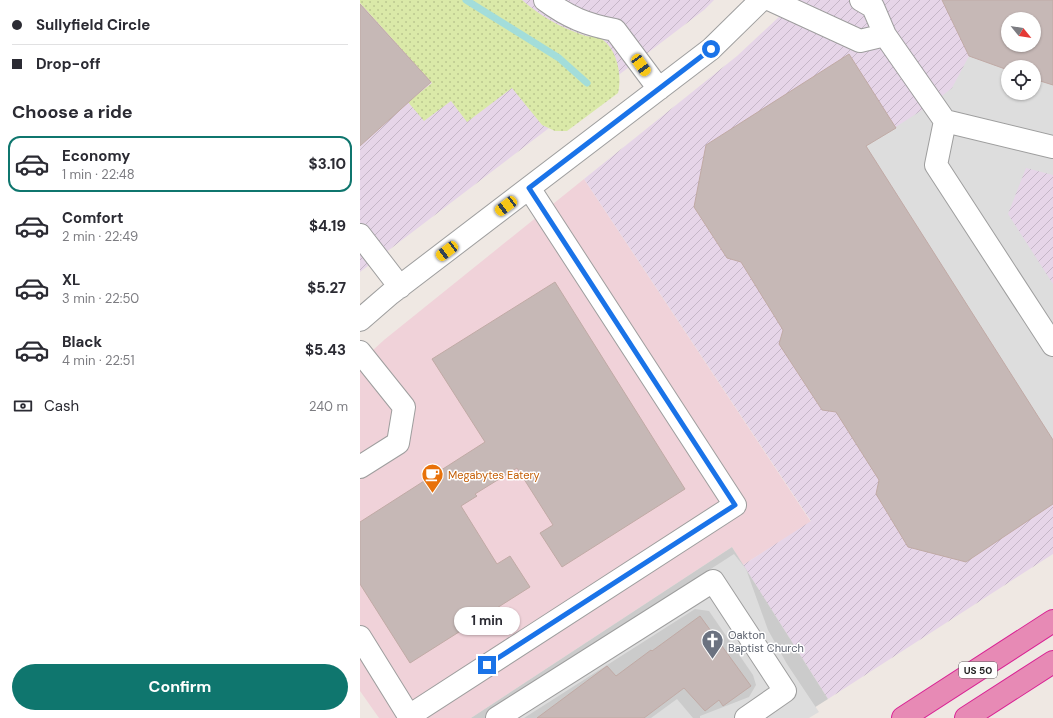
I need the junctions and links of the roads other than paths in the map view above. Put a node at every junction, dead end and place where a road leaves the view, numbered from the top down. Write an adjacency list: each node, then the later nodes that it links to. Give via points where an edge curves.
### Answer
1 (545, 0): 6 (street, via 564,14 594,27 615,30)
2 (761, 0): 6 (street, via 711,49)
3 (771, 0): 5 (street, via 860,41)
4 (861, 0): 5 (street, via 873,7)
5 (885, 34): 7 (street)
6 (659, 89): 9 (street)
7 (945, 122): 8 (street); 13 (street, via 936,166)
8 (1053, 147)
9 (529, 188): 11 (street); 17 (street, via 735,505 409,716)
10 (360, 235): 11 (street)
11 (400, 287): 12 (street)
12 (360, 320)
13 (1053, 345)
14 (360, 352): 15 (street, via 404,407 398,443)
15 (360, 467)
16 (1053, 621): 21 (highway, US 50)
17 (360, 637)
18 (1053, 662): 22 (highway)
19 (497, 718): 20 (street, via 713,581 785,691)
20 (746, 718)
21 (902, 718)
22 (966, 718)

